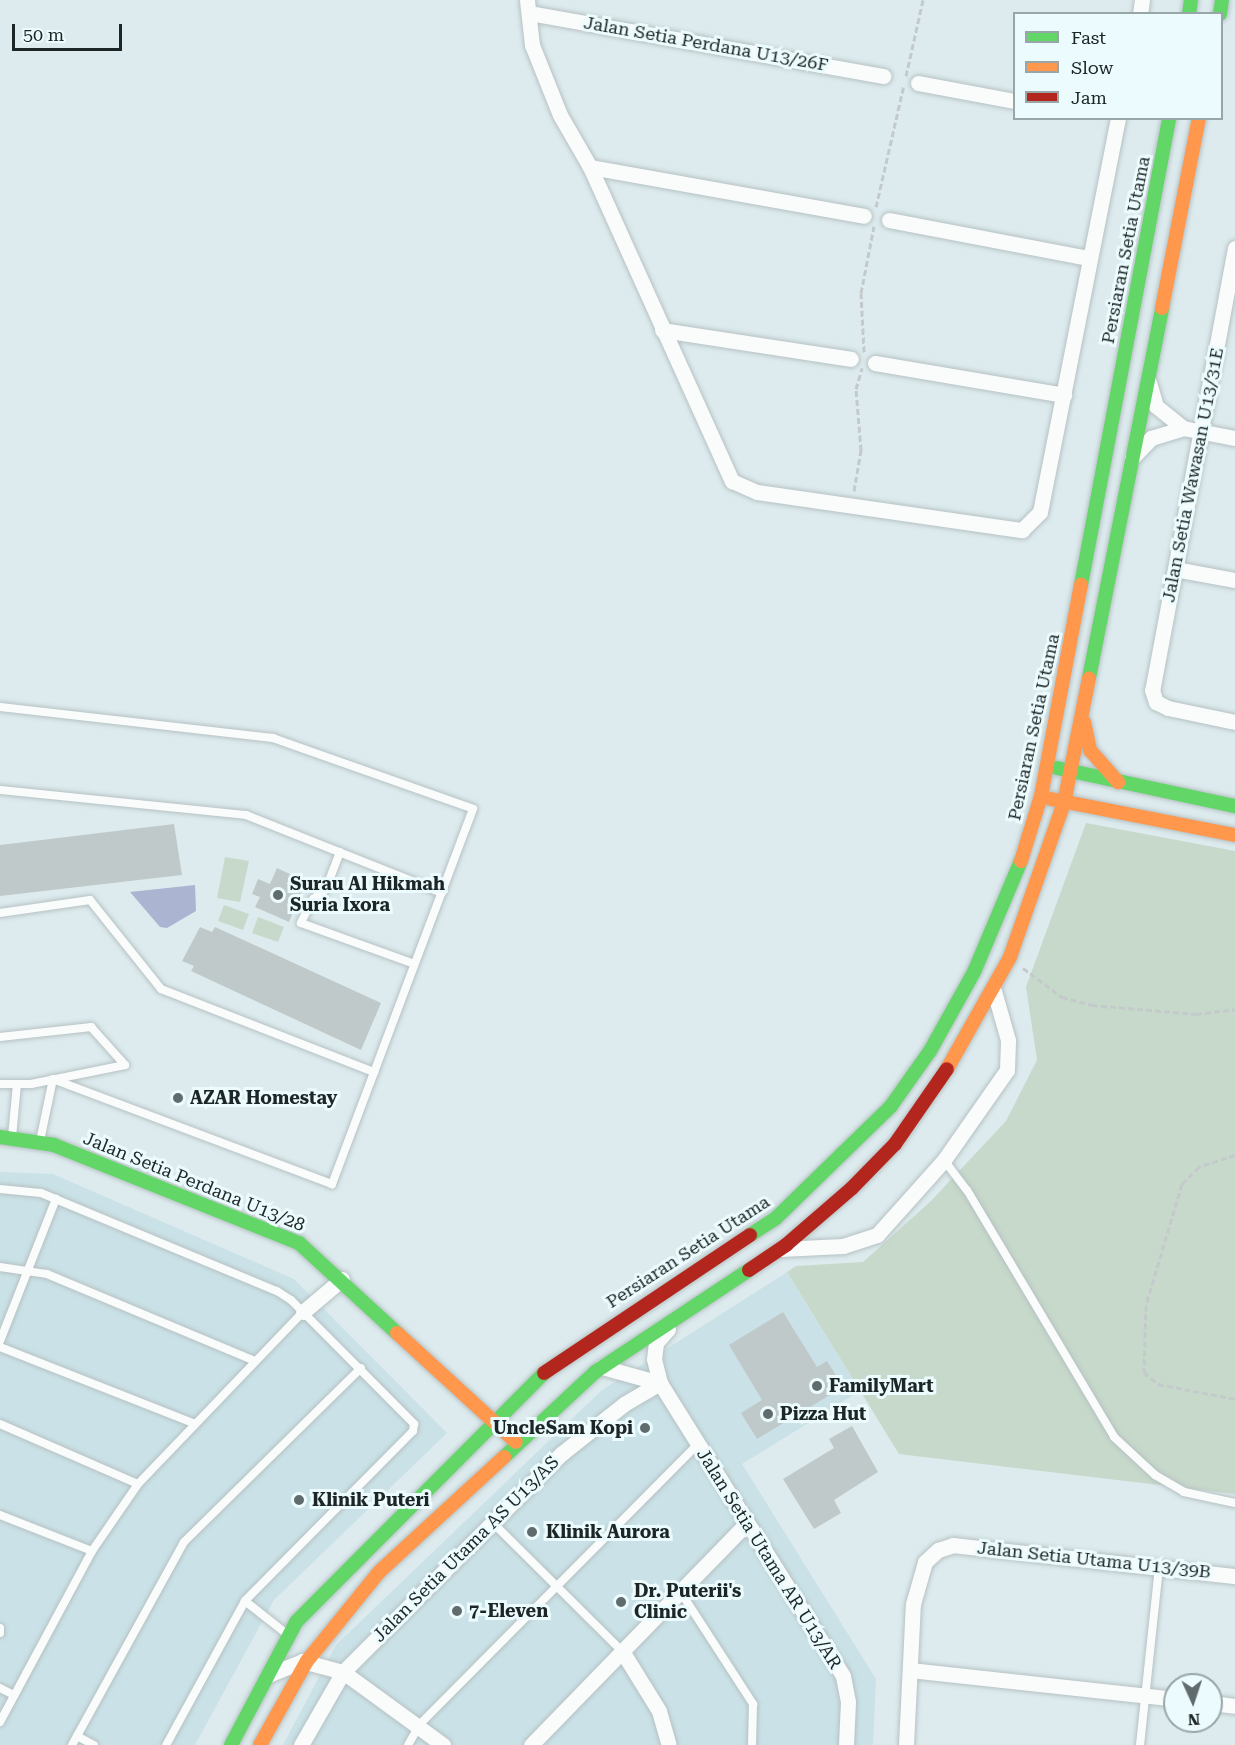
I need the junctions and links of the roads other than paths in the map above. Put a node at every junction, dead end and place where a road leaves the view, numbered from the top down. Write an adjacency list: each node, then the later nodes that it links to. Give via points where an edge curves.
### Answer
1 (528, 6): 2 (street, Jalan Setia Perdana U13/26F); 8 (street, via 532,45 560,115)
2 (884, 76)
3 (918, 82): 4 (street)
4 (1013, 101)
5 (1113, 120): 12 (street)
6 (1170, 120): 28 (street, Persiaran Setia Utama)
7 (1199, 120): 17 (street)
8 (590, 167): 9 (street); 14 (street)
9 (864, 216)
10 (889, 220): 12 (street)
11 (1235, 248): 13 (street, Jalan Setia Wawasan U13/31E)
12 (1089, 258): 18 (street)
13 (1231, 294): 20 (street, Jalan Setia Wawasan U13/31E)
14 (662, 330): 15 (street); 18 (street, via 732,481 757,492 1012,531 1030,527 1040,512)
15 (851, 359)
16 (875, 363): 18 (street)
17 (1147, 376): 19 (street, via 1156,406); 22 (street)
18 (1064, 395)
19 (1183, 428): 20 (street); 22 (street, via 1151,438)
20 (1201, 431): 21 (street); 23 (street, Jalan Setia Wawasan U13/31E)
21 (1235, 438)
22 (1130, 461): 26 (street)
23 (1175, 569): 24 (street); 27 (street, Jalan Setia Wawasan U13/31E, via 1152,690 1156,702)
24 (1235, 580)
25 (0, 707): 37 (lane, via 273,738 473,809)
26 (1082, 712): 29 (street); 30 (street, via 1090,750)
27 (1235, 722)
28 (1048, 766): 29 (street); 32 (street, Persiaran Setia Utama)
29 (1071, 772): 30 (street); 33 (street)
30 (1118, 782): 34 (street)
31 (0, 790): 36 (lane, via 246,816)
32 (1041, 796): 33 (street); 63 (street, Persiaran Setia Utama, via 1011,892 974,972 930,1051 891,1106 776,1218 583,1344 547,1370)
33 (1064, 803): 35 (street); 40 (street, via 1010,957)
34 (1235, 806)
35 (1235, 836)
36 (340, 852): 37 (lane); 39 (lane, via 326,889 313,899 301,923)
37 (442, 892): 39 (lane)
38 (0, 913): 42 (lane, via 90,900 161,989)
39 (414, 964): 42 (lane)
40 (994, 991): 48 (street, via 1009,1047 1007,1070); 51 (street, via 954,1061 895,1144 852,1188)
41 (0, 1037): 43 (lane, via 92,1027 125,1065)
42 (374, 1072): 43 (lane, via 332,1184)
43 (53, 1079): 45 (lane); 47 (lane)
44 (0, 1084): 45 (lane)
45 (17, 1084): 46 (lane)
46 (6, 1138): 47 (street, Jalan Setia Perdana U13/28)
47 (40, 1141): 54 (street, Jalan Setia Perdana U13/28, via 299,1243)
48 (944, 1160): 51 (street, via 877,1235 843,1246); 69 (lane, via 968,1190 1114,1437 1155,1475 1184,1492)
49 (0, 1189): 50 (lane)
50 (56, 1198): 53 (lane); 56 (lane, via 277,1291)
51 (780, 1249): 55 (street)
52 (0, 1267): 53 (lane)
53 (28, 1269): 57 (lane); 59 (lane)
54 (342, 1279): 56 (street); 63 (street, Jalan Setia Perdana U13/28)
55 (686, 1309): 60 (street); 62 (street, via 656,1342 654,1359)
56 (303, 1312): 59 (lane); 61 (lane)
57 (0, 1341)
58 (0, 1347): 64 (lane)
59 (255, 1361): 64 (lane)
60 (602, 1367): 62 (street); 66 (street)
61 (361, 1368): 78 (lane, via 412,1417 413,1431); 93 (lane, via 184,1542)
62 (660, 1383): 67 (street, Jalan Setia Utama AR U13/AR); 71 (street, Jalan Setia Utama AS U13/AS, via 592,1427)
63 (493, 1421): 66 (street, Jalan Setia Perdana U13/28); 81 (street, Persiaran Setia Utama)
64 (193, 1423): 68 (lane)
65 (0, 1424): 68 (lane)
66 (516, 1442): 83 (street, via 380,1572)
67 (697, 1445): 72 (street, Jalan Setia Utama AR U13/AR); 76 (lane)
68 (138, 1484): 73 (lane)
69 (1235, 1503)
70 (0, 1515): 73 (lane)
71 (493, 1523): 76 (lane); 85 (street, Jalan Setia Utama AS U13/AS)
72 (745, 1525): 77 (street); 105 (street, Jalan Setia Utama AR U13/AR, via 843,1676 848,1702)
73 (92, 1551): 88 (lane)
74 (1159, 1568): 75 (street, Jalan Setia Utama U13/39B); 84 (street, Jalan Setia Utama U13/39B, via 953,1545 926,1562 917,1580); 89 (lane)
75 (1235, 1576)
76 (555, 1585): 82 (lane); 92 (lane)
77 (680, 1591): 82 (street); 104 (lane, via 753,1704)
78 (245, 1601): 81 (lane); 96 (lane)
79 (0, 1628): 80 (lane)
80 (0, 1633)
81 (287, 1634): 86 (street, Persiaran Setia Utama)
82 (622, 1651): 102 (street); 103 (street, via 659,1711)
83 (307, 1661): 85 (street); 86 (street); 98 (street)
84 (910, 1670): 89 (street); 106 (street)
85 (343, 1672): 92 (street); 99 (street, Jalan Setia Utama AS U13/AS)
86 (268, 1675): 97 (street, Persiaran Setia Utama)
87 (0, 1688): 88 (lane)
88 (14, 1695): 91 (lane)
89 (1145, 1696): 90 (street); 107 (lane)
90 (1163, 1698)
91 (0, 1722)
92 (420, 1724): 100 (lane); 101 (street)
93 (77, 1736): 94 (lane); 95 (lane)
94 (72, 1745)
95 (94, 1745)
96 (166, 1745)
97 (231, 1745)
98 (260, 1745)
99 (301, 1745)
100 (408, 1745)
101 (443, 1745)
102 (531, 1745)
103 (669, 1745)
104 (752, 1745)
105 (846, 1745)
106 (906, 1745)
107 (1140, 1745)

